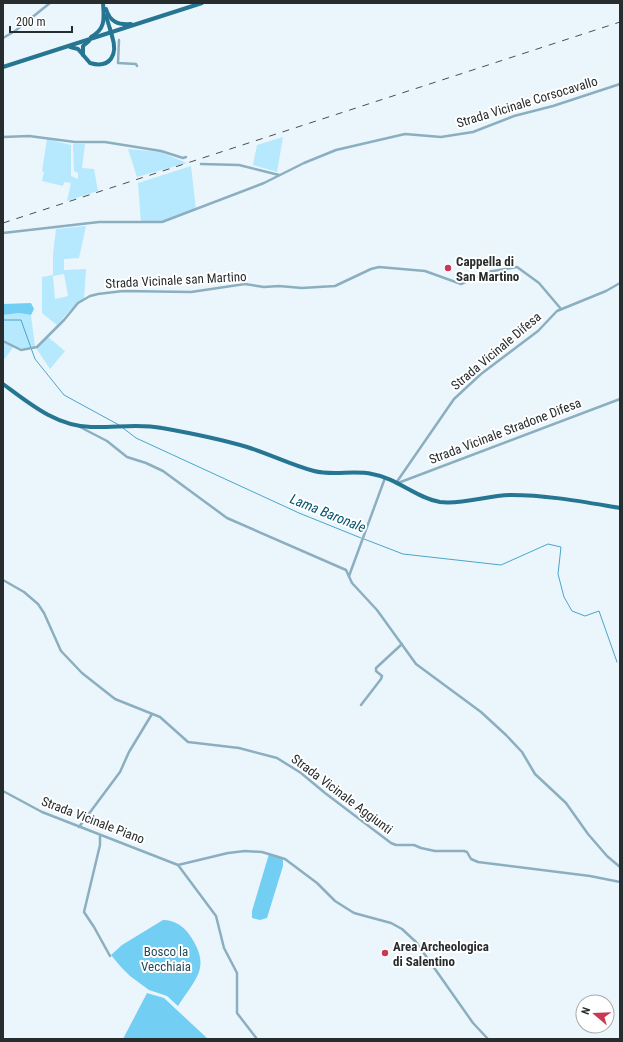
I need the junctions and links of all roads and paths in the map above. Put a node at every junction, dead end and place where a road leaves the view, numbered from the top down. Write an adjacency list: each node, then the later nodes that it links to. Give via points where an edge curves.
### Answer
1 (50, 3): 6 (street)
2 (103, 3): 4 (main road, via 113,21 124,24); 8 (main road, via 105,16 101,28 94,36); 10 (main road, bridge, via 115,50 109,61 95,64 88,62)
3 (202, 3): 4 (main road)
4 (139, 23): 5 (main road)
5 (104, 35): 8 (main road); 10 (main road, via 85,44 82,49)
6 (3, 38)
7 (119, 40): 11 (street, via 118,63)
8 (80, 43): 9 (main road)
9 (59, 49): 10 (main road, via 73,47); 12 (main road)
10 (84, 57)
11 (137, 66)
12 (3, 67)
13 (620, 84): 17 (street, Strada Vicinale Corsocavallo, via 514,116 473,132 445,137 405,134 336,150)
14 (3, 138): 15 (street, via 29,136 75,142 102,142)
15 (186, 157)
16 (201, 164): 17 (street, via 239,165)
17 (279, 175): 18 (street, Strada Vicinale Corsocavallo, via 250,189 162,222 99,222)
18 (3, 233)
19 (620, 283): 20 (street, Strada Vicinale Difesa)
20 (561, 309): 21 (street, Strada Vicinale san Martino, via 539,283 518,267 487,272 461,284 425,271 379,268 371,269 335,286 302,288 242,284 191,292 123,291 93,295 78,303 37,347 21,350); 26 (street, Strada Vicinale Difesa, via 538,331 481,374 457,396)
21 (3, 341)
22 (3, 384): 24 (main road, via 42,412)
23 (620, 399): 26 (street, Strada Vicinale Stradone Difesa)
24 (78, 426): 25 (main road, via 159,427 244,446 316,471 371,473); 28 (street, via 107,440 127,457 163,471 228,518 344,569)
25 (385, 478): 26 (main road); 28 (street)
26 (396, 483): 27 (main road, via 440,502 512,495 570,499)
27 (620, 508)
28 (349, 576): 30 (street, via 352,584 374,606)
29 (3, 580): 32 (street, Strada Vicinale Aggiunti, via 28,595 40,606 60,649 82,673 115,699)
30 (402, 644): 31 (street, via 376,668 382,676 381,679); 37 (street, via 419,667 477,709 503,732 522,752 535,774 566,803 606,856)
31 (361, 705)
32 (152, 714): 34 (street, via 129,752 122,770); 38 (street, Strada Vicinale Aggiunti, via 164,720 188,742 240,748 277,758 301,773 394,844 414,845 435,851 464,851 478,862)
33 (3, 791): 34 (street, Strada Vicinale Piano, via 33,808)
34 (79, 827): 35 (street, Strada Vicinale Piano)
35 (100, 836): 36 (street, Strada Vicinale Piano); 39 (street, via 84,912)
36 (178, 865): 40 (street, via 216,916 224,948 237,973 237,1013); 41 (street, via 228,853 262,852 285,858 354,914 391,923 402,929 416,942 473,1023)
37 (620, 867)
38 (620, 882)
39 (110, 956)
40 (257, 1039)
41 (488, 1039)

